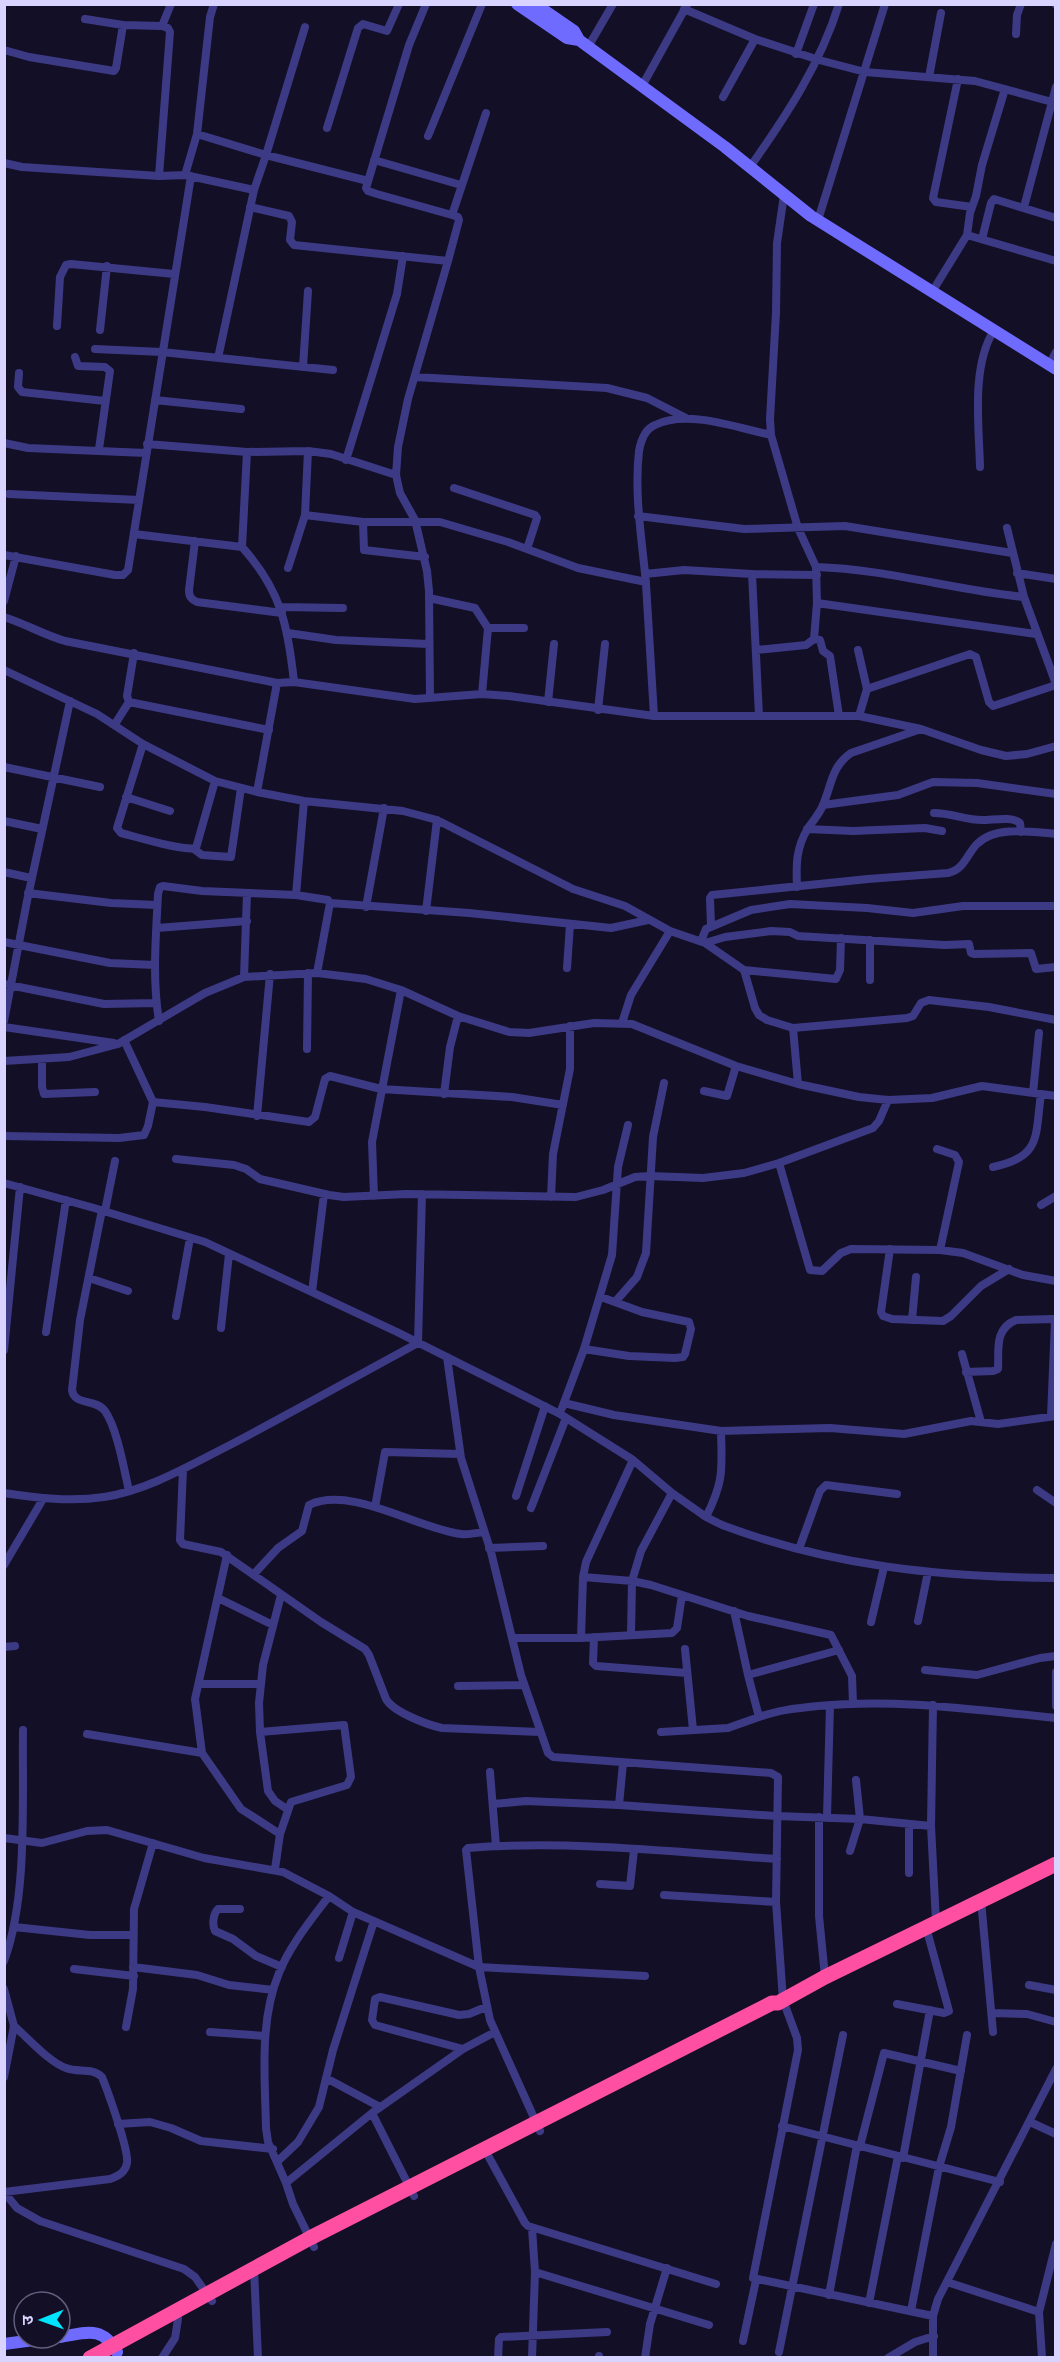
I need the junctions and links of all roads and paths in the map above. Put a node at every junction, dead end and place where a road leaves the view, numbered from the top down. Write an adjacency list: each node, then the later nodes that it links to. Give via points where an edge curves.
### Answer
1 (171, 4): 17 (street)
2 (214, 4): 35 (street)
3 (399, 4): 34 (street, via 387,31 360,26)
4 (426, 4): 38 (street, via 409,45)
5 (482, 4): 36 (street)
6 (517, 4): 21 (street, via 567,38)
7 (535, 4): 21 (street, via 574,31)
8 (613, 4): 21 (street)
9 (814, 4): 23 (street)
10 (839, 4): 24 (street)
11 (885, 4): 25 (street)
12 (1021, 4): 19 (street)
13 (686, 7): 20 (street); 28 (street)
14 (941, 13): 26 (street)
15 (85, 19): 16 (street)
16 (123, 25): 17 (street); 22 (street, via 114,71)
17 (162, 26): 41 (street, via 170,32)
18 (305, 27): 37 (street)
19 (1016, 34)
20 (755, 39): 23 (street); 31 (street)
21 (584, 44): 28 (street)
22 (4, 50)
23 (796, 54): 24 (street)
24 (819, 60): 25 (street); 40 (street)
25 (865, 72): 26 (street); 52 (street)
26 (929, 77): 27 (street)
27 (958, 79): 30 (street); 48 (street, via 933,198 936,202)
28 (642, 86): 40 (street)
29 (1056, 87): 32 (street)
30 (1005, 89): 32 (street); 48 (street)
31 (723, 97)
32 (1052, 102): 49 (street)
33 (486, 112): 44 (street)
34 (327, 128)
35 (197, 134): 37 (street); 42 (street)
36 (428, 136)
37 (266, 155): 43 (street); 45 (street)
38 (374, 159): 43 (street); 44 (street)
39 (5, 164): 41 (street)
40 (750, 167): 46 (street)
41 (159, 176): 42 (street)
42 (188, 176): 45 (street); 59 (street)
43 (368, 181): 50 (street, via 366,188 370,192)
44 (461, 185): 50 (street)
45 (254, 190): 47 (street)
46 (784, 195): 52 (street); 79 (street, via 777,243)
47 (250, 207): 55 (street, via 292,218 290,240 294,245); 69 (street)
48 (972, 207): 53 (street)
49 (1024, 207): 51 (street); 54 (street, via 993,199)
50 (452, 215): 56 (street, via 459,220)
51 (1056, 218)
52 (818, 220): 61 (street)
53 (967, 235): 54 (street); 61 (street)
54 (982, 239): 57 (street)
55 (403, 256): 56 (street); 85 (street, via 397,294)
56 (448, 261): 74 (street)
57 (1056, 261)
58 (107, 266): 59 (street); 62 (street, via 66,265 60,277); 63 (street)
59 (174, 274): 66 (street)
60 (308, 291): 70 (street)
61 (932, 292): 64 (street)
62 (57, 326)
63 (100, 330)
64 (994, 330): 71 (street); 86 (street, via 982,362)
65 (95, 349): 66 (street)
66 (162, 352): 69 (street); 75 (street)
67 (1056, 352): 71 (street)
68 (75, 357): 76 (street, via 78,366 108,368)
69 (218, 358): 70 (street)
70 (303, 367): 72 (street)
71 (1052, 367)
72 (333, 370)
73 (19, 373): 76 (street, via 18,389 22,392)
74 (415, 376): 78 (street, via 607,388 647,398); 87 (street)
75 (155, 400): 77 (street); 81 (street)
76 (105, 401): 82 (street)
77 (241, 409)
78 (686, 418): 79 (street); 92 (street, via 669,420 645,431 639,450)
79 (771, 435): 95 (street)
80 (4, 443): 82 (street, via 28,448)
81 (147, 448): 82 (street); 84 (street); 90 (street)
82 (99, 449)
83 (308, 451): 84 (street); 85 (street); 91 (street)
84 (247, 452): 99 (street)
85 (346, 460): 87 (street)
86 (980, 467)
87 (396, 475): 93 (street)
88 (454, 488): 100 (street, via 537,516)
89 (9, 494): 90 (street)
90 (139, 500): 97 (street)
91 (305, 514): 94 (street); 105 (street)
92 (638, 516): 95 (street, via 744,529); 109 (street)
93 (414, 520): 94 (street); 100 (street, via 441,522); 104 (street)
94 (363, 522): 104 (street, via 364,550)
95 (798, 528): 101 (street, via 845,526); 106 (street)
96 (1007, 528): 101 (street)
97 (134, 534): 98 (street); 103 (street, via 129,566 123,575)
98 (195, 540): 99 (street); 116 (street, via 189,590 192,600)
99 (242, 547): 116 (street, via 269,582)
100 (527, 549): 109 (street, via 578,568)
101 (1012, 553): 107 (street)
102 (4, 555): 103 (street)
103 (16, 556): 113 (street)
104 (425, 557): 112 (street)
105 (288, 568)
106 (817, 571): 108 (street); 111 (street, via 850,569); 114 (street)
107 (1017, 573): 110 (street); 111 (street)
108 (752, 574): 109 (street, via 684,570); 126 (street)
109 (645, 578): 143 (street)
110 (1056, 579)
111 (1024, 597): 121 (street)
112 (429, 598): 118 (street, via 475,608); 123 (street)
113 (4, 601)
114 (817, 603): 121 (street); 122 (street)
115 (343, 608): 116 (street)
116 (281, 610): 120 (street)
117 (4, 617): 128 (street, via 49,637)
118 (488, 628): 119 (street); 134 (street)
119 (524, 628)
120 (288, 633): 123 (street, via 336,640); 130 (street)
121 (1036, 634): 132 (street)
122 (814, 639): 126 (street, via 806,645); 141 (street, via 820,640 823,651 830,656)
123 (429, 644): 135 (street)
124 (554, 644): 138 (street)
125 (604, 644): 139 (street)
126 (756, 650): 140 (street)
127 (858, 650): 133 (street)
128 (134, 653): 131 (street); 137 (street)
129 (4, 670): 136 (street)
130 (294, 682): 131 (street); 135 (street)
131 (277, 683): 146 (street)
132 (1056, 685): 133 (street, via 993,706 976,657 970,654)
133 (867, 689): 142 (street)
134 (482, 694): 135 (street); 138 (street)
135 (430, 698)
136 (70, 701): 144 (street); 150 (street)
137 (129, 702): 144 (street); 146 (street)
138 (548, 702): 139 (street)
139 (598, 710): 143 (street)
140 (759, 716): 141 (street); 143 (street)
141 (839, 716): 142 (street)
142 (859, 716): 145 (street)
143 (654, 717)
144 (115, 724): 147 (street)
145 (921, 729): 148 (street, via 1006,756); 158 (street, via 851,753 831,777)
146 (269, 730): 154 (street)
147 (143, 744): 151 (street); 156 (street)
148 (1056, 746)
149 (4, 767): 150 (street)
150 (54, 776): 152 (street); 164 (street)
151 (215, 781): 153 (street); 169 (street)
152 (100, 787)
153 (241, 788): 154 (street); 169 (street, via 231,857 202,855)
154 (257, 792): 157 (street)
155 (1056, 794): 158 (street, via 977,783 933,782 898,795)
156 (126, 797): 160 (street); 169 (street, via 119,832)
157 (304, 801): 159 (street); 175 (street)
158 (823, 805): 165 (street)
159 (384, 808): 162 (street); 179 (street)
160 (170, 811)
161 (934, 813): 167 (street, via 974,820 1014,819 1020,823)
162 (437, 820): 180 (street); 181 (street, via 551,879 625,906)
163 (4, 821): 164 (street)
164 (42, 829): 171 (street)
165 (807, 830): 166 (street); 172 (street, via 797,852)
166 (942, 831)
167 (1021, 832): 168 (street); 172 (street, via 986,837 952,872)
168 (1056, 834)
169 (194, 849)
170 (4, 872): 171 (street)
171 (32, 878): 173 (street)
172 (797, 887): 184 (street, via 712,895)
173 (28, 893): 177 (street); 191 (street)
174 (248, 893): 175 (street); 177 (street, via 163,886 158,891); 182 (street)
175 (296, 895): 176 (street)
176 (330, 903): 179 (street); 196 (street)
177 (157, 905): 185 (street)
178 (1056, 906): 184 (street, via 963,906 913,913 790,904 751,910)
179 (366, 907): 180 (street)
180 (426, 911): 183 (street)
181 (648, 920): 183 (street, via 611,928); 186 (street)
182 (247, 921): 185 (street); 198 (street)
183 (570, 924): 193 (street)
184 (711, 926): 190 (street, via 706,929)
185 (157, 928): 192 (street)
186 (670, 931): 190 (street); 207 (street, via 631,995)
187 (841, 938): 188 (street); 190 (street, via 771,931); 195 (street, via 836,979)
188 (870, 940): 194 (street, via 969,944 974,954 1031,953 1036,969); 199 (street)
189 (4, 942): 191 (street)
190 (703, 942): 195 (street)
191 (19, 944): 192 (street, via 110,963); 200 (street)
192 (155, 965): 202 (street)
193 (567, 968)
194 (1056, 968)
195 (744, 970): 210 (street, via 759,1015)
196 (312, 973): 197 (street); 201 (street, via 356,976); 213 (street)
197 (270, 974): 198 (street); 228 (street)
198 (244, 977): 206 (street, via 205,993)
199 (870, 980)
200 (8, 985): 202 (street, via 104,1004); 205 (street)
201 (401, 990): 203 (street); 219 (street)
202 (156, 1003): 206 (street)
203 (458, 1016): 208 (street, via 520,1033); 222 (street)
204 (1056, 1020): 210 (street, via 929,1000 919,1005 910,1018)
205 (4, 1021)
206 (159, 1021): 212 (street)
207 (622, 1023): 208 (street); 216 (street, via 639,1026)
208 (570, 1026): 227 (street, via 570,1070)
209 (4, 1027): 212 (street)
210 (793, 1028): 218 (street)
211 (1039, 1033): 223 (street)
212 (121, 1042): 214 (street, via 76,1055); 226 (street)
213 (307, 1049)
214 (42, 1059): 215 (street); 221 (street, via 44,1094)
215 (4, 1061)
216 (736, 1066): 218 (street); 220 (street, via 727,1096)
217 (664, 1083): 236 (street)
218 (798, 1084): 225 (street)
219 (381, 1089): 222 (street); 228 (street, via 328,1076 311,1122); 242 (street, via 371,1152)
220 (704, 1091)
221 (95, 1092)
222 (444, 1094): 227 (street)
223 (1037, 1094): 224 (street); 225 (street, via 982,1086 932,1098); 235 (street, via 1032,1148 1017,1160)
224 (1056, 1096)
225 (888, 1100): 234 (street, via 873,1128)
226 (153, 1102): 228 (street); 230 (street, via 146,1133 138,1137)
227 (563, 1105): 244 (street, via 553,1154)
228 (257, 1116)
229 (628, 1125): 238 (street)
230 (4, 1136)
231 (937, 1149): 250 (street, via 956,1155 959,1162)
232 (176, 1159): 240 (street, via 234,1165 260,1179)
233 (115, 1161): 247 (street)
234 (779, 1163): 236 (street, via 723,1177); 249 (street, via 810,1270 822,1271 851,1249)
235 (993, 1167)
236 (650, 1176): 238 (street); 259 (street, via 646,1252 637,1278)
237 (4, 1183): 239 (street)
238 (617, 1184): 244 (street, via 588,1195); 258 (street, via 612,1255)
239 (20, 1187): 245 (street); 266 (street)
240 (324, 1194): 242 (street); 257 (street)
241 (422, 1194): 242 (street); 244 (street); 264 (street)
242 (374, 1196)
243 (1056, 1196): 246 (street)
244 (551, 1197)
245 (66, 1200): 247 (street); 263 (street)
246 (1041, 1205)
247 (103, 1210): 248 (street); 254 (street)
248 (190, 1238): 251 (street); 260 (street)
249 (890, 1249): 250 (street); 261 (street, via 881,1312 892,1319)
250 (940, 1250): 252 (street, via 963,1253)
251 (229, 1254): 257 (street); 262 (street)
252 (1009, 1269): 255 (street); 261 (street, via 981,1286 948,1319)
253 (916, 1277): 261 (street)
254 (88, 1278): 256 (street); 281 (street, via 72,1395 105,1410 122,1456)
255 (1056, 1281)
256 (128, 1291)
257 (312, 1292): 264 (street)
258 (601, 1297): 259 (street); 265 (street)
259 (615, 1302): 265 (street, via 689,1322 685,1354 675,1358 629,1356)
260 (176, 1316)
261 (912, 1320)
262 (221, 1328)
263 (46, 1332)
264 (418, 1343): 268 (street); 279 (street)
265 (584, 1349): 271 (street)
266 (4, 1350)
267 (962, 1354): 269 (street)
268 (447, 1357): 272 (street); 277 (street)
269 (966, 1372): 270 (street, via 998,1369 998,1341 1011,1322 1053,1319); 275 (street)
270 (1053, 1388): 274 (street)
271 (564, 1403): 273 (street); 276 (street, via 614,1415)
272 (545, 1406): 273 (street); 285 (street)
273 (563, 1416): 278 (street); 289 (street)
274 (1053, 1416): 275 (street, via 1012,1423)
275 (981, 1422): 276 (street, via 904,1434 830,1428)
276 (721, 1431): 290 (street, via 722,1480)
277 (460, 1454): 288 (street, via 385,1452); 291 (street)
278 (633, 1460): 283 (street); 301 (street, via 589,1552)
279 (183, 1469): 281 (street); 296 (street, via 181,1542)
280 (1037, 1490): 287 (street)
281 (129, 1491): 286 (street, via 92,1499)
282 (4, 1493): 286 (street)
283 (672, 1493): 290 (street); 303 (street, via 641,1551)
284 (897, 1494): 294 (street, via 826,1485 820,1491)
285 (516, 1496)
286 (43, 1499): 295 (street)
287 (1056, 1503)
288 (375, 1508): 291 (street, via 453,1533); 300 (street, via 338,1500 309,1505 302,1531 278,1548)
289 (531, 1508)
290 (706, 1517): 294 (street, via 739,1532)
291 (484, 1532): 293 (street)
292 (543, 1546): 293 (street)
293 (489, 1548): 313 (street)
294 (799, 1549): 298 (street)
295 (8, 1551): 297 (street)
296 (227, 1555): 300 (street); 306 (street)
297 (4, 1564)
298 (884, 1567): 299 (street); 309 (street)
299 (928, 1572): 302 (street); 308 (street)
300 (254, 1574): 304 (street)
301 (583, 1577): 303 (street); 314 (street)
302 (1056, 1578)
303 (632, 1581): 305 (street); 311 (street)
304 (281, 1595): 310 (street); 337 (street, via 365,1649 387,1702 393,1707 442,1728)
305 (682, 1595): 307 (street); 311 (street, via 675,1631)
306 (218, 1598): 310 (street); 324 (street)
307 (734, 1611): 318 (street, via 828,1633); 323 (street)
308 (918, 1621)
309 (871, 1622)
310 (273, 1625): 325 (street)
311 (631, 1635): 312 (street)
312 (594, 1637): 314 (street); 322 (street, via 596,1666)
313 (512, 1638): 314 (street); 326 (street)
314 (581, 1638)
315 (15, 1646): 316 (street)
316 (4, 1647)
317 (685, 1649): 322 (street)
318 (839, 1650): 323 (street); 328 (street, via 852,1676)
319 (1056, 1656): 320 (street, via 977,1675)
320 (925, 1670)
321 (1056, 1672): 331 (street)
322 (687, 1673): 335 (street)
323 (748, 1675): 332 (street)
324 (199, 1684): 325 (street); 340 (street, via 195,1703)
325 (260, 1684): 336 (street)
326 (524, 1685): 327 (street); 337 (street)
327 (458, 1686)
328 (853, 1704): 329 (street); 330 (street)
329 (830, 1705): 332 (street); 348 (street)
330 (933, 1705): 333 (street); 351 (street)
331 (1056, 1706)
332 (759, 1717): 335 (street, via 728,1728)
333 (1056, 1718)
334 (23, 1730): 354 (street)
335 (693, 1730): 338 (street)
336 (260, 1732): 346 (street, via 268,1791); 346 (street, via 341,1725 346,1728 349,1783 295,1800)
337 (540, 1732): 341 (street, via 553,1757)
338 (662, 1732)
339 (87, 1734): 340 (street)
340 (202, 1753): 352 (street, via 241,1809)
341 (623, 1763): 345 (street); 347 (street, via 775,1774)
342 (490, 1773): 344 (street)
343 (856, 1780): 349 (street)
344 (492, 1804): 345 (street, via 526,1801); 356 (street)
345 (619, 1805): 347 (street)
346 (287, 1809): 352 (street)
347 (776, 1816): 348 (street); 359 (street)
348 (823, 1817): 349 (street); 381 (street, via 819,1916)
349 (860, 1819): 350 (street); 358 (street)
350 (909, 1824): 351 (street); 362 (street)
351 (931, 1826): 371 (street)
352 (280, 1834): 361 (street)
353 (4, 1838): 354 (street)
354 (21, 1840): 355 (street, via 42,1843 107,1830); 372 (street)
355 (153, 1843): 361 (street, via 204,1858); 373 (street, via 134,1909)
356 (496, 1846): 357 (street, via 555,1844); 377 (street, via 465,1851)
357 (634, 1850): 359 (street); 363 (street, via 630,1886)
358 (850, 1851)
359 (777, 1859): 367 (street)
360 (1056, 1864): 366 (highway)
361 (275, 1869): 365 (street)
362 (909, 1873)
363 (600, 1884)
364 (664, 1895): 367 (street)
365 (329, 1896): 369 (street); 376 (street)
366 (981, 1900): 371 (highway); 390 (street)
367 (777, 1902): 386 (street)
368 (240, 1909): 376 (street, via 218,1909 215,1931)
369 (353, 1912): 370 (street); 374 (street)
370 (374, 1921): 377 (street); 405 (street)
371 (931, 1924): 381 (highway); 389 (street, via 949,2008 946,2013)
372 (14, 1927): 373 (street); 375 (street)
373 (132, 1935): 379 (street)
374 (339, 1958)
375 (4, 1961)
376 (282, 1967): 384 (street)
377 (479, 1967): 380 (street); 388 (street)
378 (74, 1969): 379 (street)
379 (134, 1972): 384 (street, via 197,1975); 393 (street)
380 (645, 1976)
381 (825, 1977): 386 (highway)
382 (1029, 1985): 385 (street)
383 (4, 1989): 392 (street)
384 (273, 1990): 398 (street)
385 (1056, 1990)
386 (781, 2002): 410 (street, via 798,2044); 411 (highway, via 775,2011)
387 (897, 2004): 389 (street)
388 (486, 2007): 395 (street); 400 (street, via 459,2015 375,1999 375,2025)
389 (930, 2010): 401 (street)
390 (992, 2013): 391 (street, via 1027,2014); 396 (street)
391 (1056, 2022)
392 (14, 2026): 404 (street); 409 (street, via 60,2066 99,2074)
393 (126, 2027)
394 (210, 2032): 398 (street)
395 (495, 2032): 400 (street); 411 (street)
396 (993, 2032)
397 (843, 2035): 413 (street)
398 (266, 2036): 415 (street, via 266,2128)
399 (967, 2036): 403 (street)
400 (463, 2049): 406 (street)
401 (921, 2061): 403 (street); 414 (street, via 883,2054); 417 (street)
402 (1056, 2069): 408 (street)
403 (961, 2070): 419 (street)
404 (4, 2077)
405 (326, 2078): 406 (street); 418 (street, via 313,2119)
406 (380, 2107): 407 (street)
407 (372, 2113): 421 (street); 422 (street)
408 (1030, 2122): 412 (street); 420 (street)
409 (118, 2124): 415 (street, via 145,2121 201,2141); 434 (street, via 127,2161 119,2175 97,2182 4,2192 18,2208 40,2221 184,2269)
410 (782, 2126): 413 (street); 429 (street, via 752,2274)
411 (538, 2127): 416 (highway)
412 (1056, 2134)
413 (823, 2136): 414 (street); 432 (street)
414 (858, 2146): 417 (street); 433 (street)
415 (273, 2150): 418 (street)
416 (487, 2153): 422 (highway); 423 (street, via 525,2223)
417 (901, 2157): 419 (street); 435 (street)
418 (278, 2161): 421 (street)
419 (939, 2167): 420 (street); 437 (street)
420 (1000, 2182): 430 (street)
421 (286, 2183): 424 (street)
422 (412, 2192): 424 (highway)
423 (532, 2228): 426 (street); 427 (street)
424 (312, 2243): 428 (highway)
425 (1056, 2244): 438 (street)
426 (667, 2268): 431 (street); 436 (street)
427 (535, 2272): 436 (street); 445 (street)
428 (254, 2274): 434 (highway); 452 (street)
429 (756, 2280): 432 (street); 446 (street)
430 (947, 2282): 438 (street); 439 (street)
431 (716, 2284)
432 (792, 2288): 433 (street); 448 (street)
433 (829, 2295): 435 (street)
434 (210, 2297): 440 (highway); 447 (highway)
435 (869, 2303): 437 (street)
436 (654, 2308): 441 (street); 455 (street)
437 (911, 2311): 439 (street)
438 (1040, 2312): 458 (street)
439 (933, 2316): 444 (street)
440 (178, 2319): 447 (highway); 451 (street, via 175,2338)
441 (709, 2325)
442 (607, 2332): 445 (street)
443 (72, 2336): 447 (street, via 98,2333 105,2336)
444 (934, 2336): 449 (street); 456 (street)
445 (534, 2337): 453 (street, via 501,2337); 454 (street)
446 (742, 2341)
447 (112, 2351): 450 (highway)
448 (779, 2352)
449 (933, 2357): 457 (street)
450 (90, 2358)
451 (162, 2358)
452 (258, 2358)
453 (498, 2358)
454 (532, 2358)
455 (645, 2358)
456 (888, 2358)
457 (940, 2358)
458 (1042, 2358)

